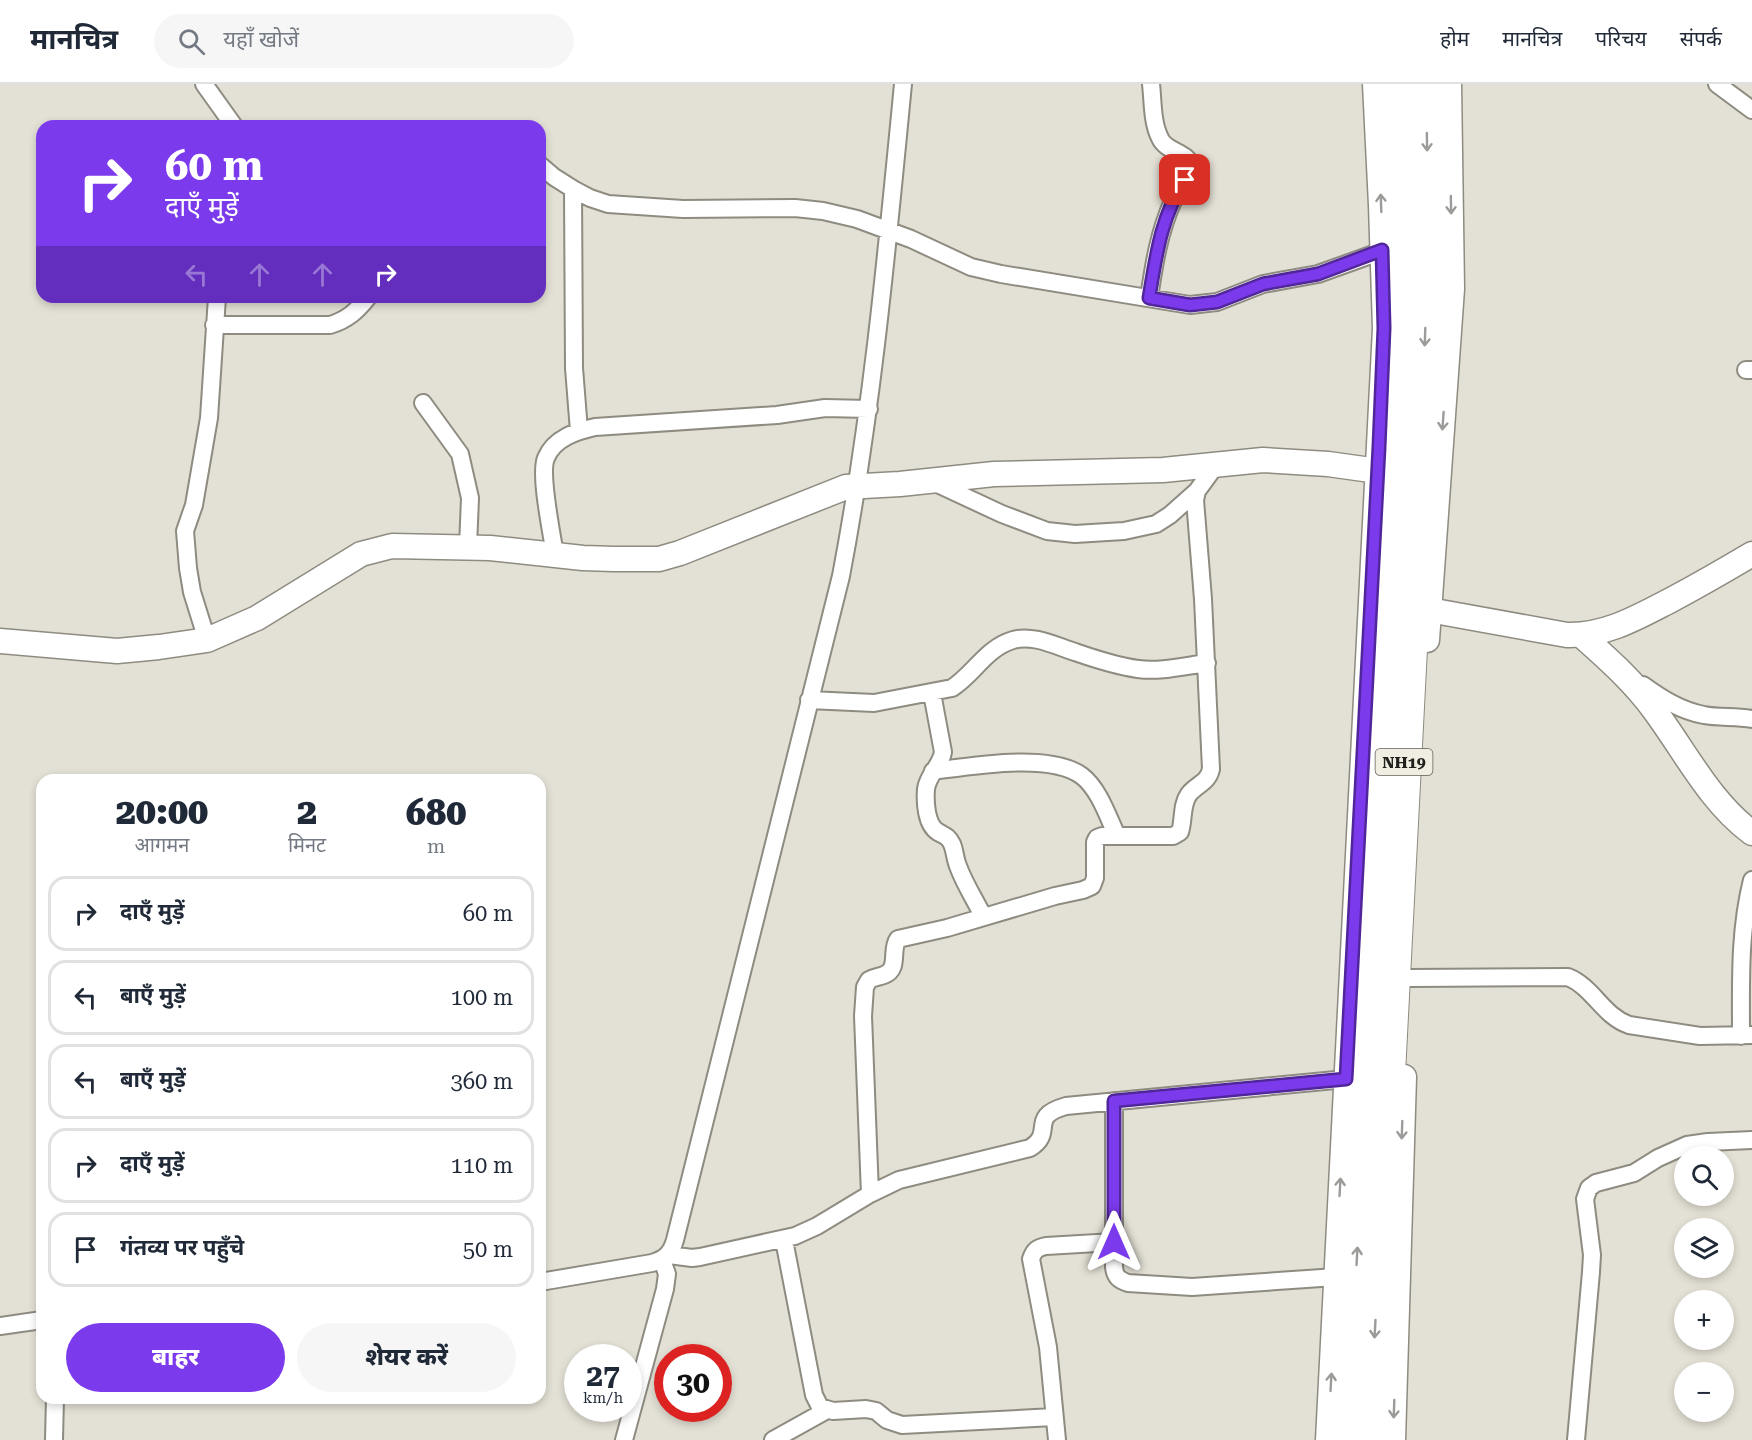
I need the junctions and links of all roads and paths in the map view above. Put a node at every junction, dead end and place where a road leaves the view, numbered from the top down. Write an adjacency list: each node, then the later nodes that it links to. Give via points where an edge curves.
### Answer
1 (204, 84): 10 (street)
2 (903, 84): 13 (street)
3 (1151, 84): 15 (street, via 1160,140 1191,165 1161,231)
4 (1375, 84): 14 (street, one-way to 4)
5 (1397, 84): 65 (highway, NH19, one-way to 5, via 1403,295)
6 (1425, 84): 66 (highway, NH19, one-way to 66, via 1429,217 1423,417)
7 (1449, 84): 30 (street, one-way to 30, via 1452,289)
8 (1717, 84): 9 (street)
9 (1752, 110)
10 (230, 120)
11 (546, 170): 12 (street)
12 (573, 189): 13 (street, via 608,204 648,208 823,211); 21 (street, via 574,379)
13 (891, 232): 15 (street, via 971,267); 20 (street)
14 (1382, 250): 15 (street, via 1318,274 1263,284 1217,302 1190,305); 23 (street, via 1384,328)
15 (1149, 298)
16 (216, 303): 18 (street)
17 (362, 303): 18 (street, via 350,316 330,325)
18 (214, 325): 32 (street, via 209,418 194,505 185,531 192,592)
19 (423, 403): 27 (street, via 460,454 470,498)
20 (869, 409): 21 (street, via 825,408); 25 (street)
21 (579, 431): 29 (street, via 558,443 545,459)
22 (1216, 465): 23 (street, via 1284,460); 24 (street); 26 (street)
23 (1378, 471): 46 (street)
24 (928, 480): 25 (street); 26 (street, via 1047,531 1091,535 1156,524)
25 (869, 485): 29 (street, via 835,490 669,557 630,560); 37 (street, via 841,576)
26 (1197, 491): 34 (street, via 1196,528)
27 (468, 547): 29 (street); 32 (street, via 392,546 361,554 257,618)
28 (1752, 554): 31 (street, via 1624,624)
29 (555, 555)
30 (1429, 610): 31 (street); 44 (street)
31 (1581, 635): 35 (street)
32 (207, 640): 33 (street, via 117,651)
33 (0, 641)
34 (1207, 663): 36 (street, via 1142,669 1022,638 997,646 961,682); 41 (street, via 1209,777 1189,794 1180,832)
35 (1617, 668): 38 (street, via 1675,706 1703,715); 40 (street, via 1655,710 1718,801)
36 (932, 693): 37 (street, via 874,703); 39 (street, via 943,752)
37 (812, 700): 52 (street, via 675,1240)
38 (1752, 719)
39 (933, 771): 41 (street, via 1040,763 1075,772 1091,786); 43 (street, via 926,791 931,825 951,841 958,868)
40 (1752, 833)
41 (1117, 836): 43 (street, via 1097,838 1092,886)
42 (1752, 880): 45 (street, via 1741,939)
43 (983, 916): 49 (street, via 898,939 892,970 869,980 865,987)
44 (1409, 978): 45 (street, via 1568,977 1587,989 1619,1022 1700,1036); 67 (street, one-way to 67)
45 (1746, 1035)
46 (1346, 1079): 47 (street); 53 (street, one-way to 46)
47 (1114, 1101): 49 (street, via 1066,1106 1049,1112 1041,1138 1030,1148 907,1177); 51 (street)
48 (1752, 1140): 68 (street, via 1688,1145 1634,1173 1589,1188 1585,1199 1592,1255)
49 (870, 1194): 50 (street, via 817,1226)
50 (784, 1240): 52 (street); 58 (street, via 814,1395 820,1407)
51 (1114, 1242): 53 (street, via 1115,1275 1128,1283 1199,1287); 59 (street, via 1046,1246 1033,1252)
52 (674, 1257): 54 (street); 61 (street)
53 (1336, 1278): 64 (street, one-way to 53)
54 (546, 1281)
55 (36, 1321): 56 (street)
56 (0, 1326)
57 (55, 1404): 60 (street)
58 (827, 1410): 59 (street, via 866,1409 902,1425); 62 (street)
59 (1054, 1417): 63 (street)
60 (54, 1440)
61 (624, 1440)
62 (773, 1440)
63 (1056, 1440)
64 (1328, 1440)
65 (1348, 1440)
66 (1370, 1440)
67 (1393, 1440)
68 (1576, 1440)

